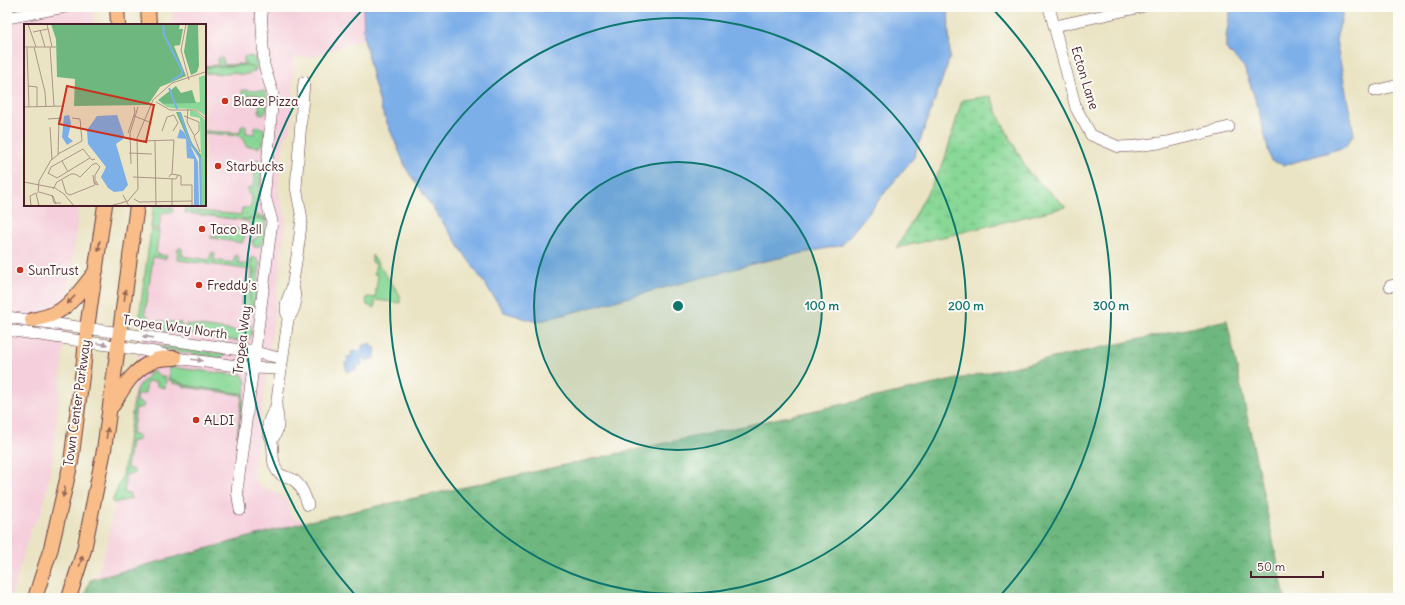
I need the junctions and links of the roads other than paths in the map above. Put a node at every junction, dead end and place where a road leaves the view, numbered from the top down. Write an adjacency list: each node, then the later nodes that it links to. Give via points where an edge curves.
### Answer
1 (65, 7): 7 (street)
2 (117, 7): 8 (main road)
3 (148, 7): 9 (main road)
4 (261, 7): 24 (street, Tropea Way, via 264,65 273,94 265,190 272,221)
5 (1049, 7): 10 (street, Ecton Lane)
6 (1141, 7): 10 (street)
7 (7, 18)
8 (118, 24)
9 (149, 24)
10 (1054, 26): 14 (street, Ecton Lane, via 1076,108 1092,135 1119,147 1167,142)
11 (304, 82): 26 (street, via 296,187 301,224 293,285 296,300 294,310 288,318)
12 (1398, 85): 13 (street)
13 (1375, 91)
14 (1229, 127)
15 (105, 206): 17 (main road, Town Center Parkway, one-way to 17)
16 (137, 206): 22 (main road, one-way to 16)
17 (96, 271): 19 (main road, one-way to 19, via 60,311); 20 (main road, Town Center Parkway)
18 (7, 317): 19 (street, Tropea Way North)
19 (32, 320): 20 (street, Tropea Way North)
20 (87, 328): 22 (street, Tropea Way North); 23 (main road, Town Center Parkway)
21 (7, 330): 23 (street, Tropea Way North)
22 (119, 340): 23 (street, Tropea Way North, one-way to 22); 24 (street, Tropea Way North, one-way to 22); 25 (street, Tropea Way North); 28 (main road)
23 (86, 342): 31 (main road, Town Center Parkway, one-way to 31, via 71,462 51,548)
24 (255, 352): 26 (street, Tropea Way North); 27 (street, Tropea Way)
25 (175, 358): 27 (street, Tropea Way North, one-way to 27); 28 (main road, via 157,359 133,374)
26 (282, 364): 27 (street, Tropea Way North); 29 (street, via 276,407 279,419 278,433 272,440 272,452 277,471 298,484)
27 (253, 368): 30 (street, Tropea Way, via 237,491)
28 (110, 411): 32 (main road, one-way to 28, via 86,544)
29 (308, 505)
30 (240, 510)
31 (35, 598)
32 (69, 598)

